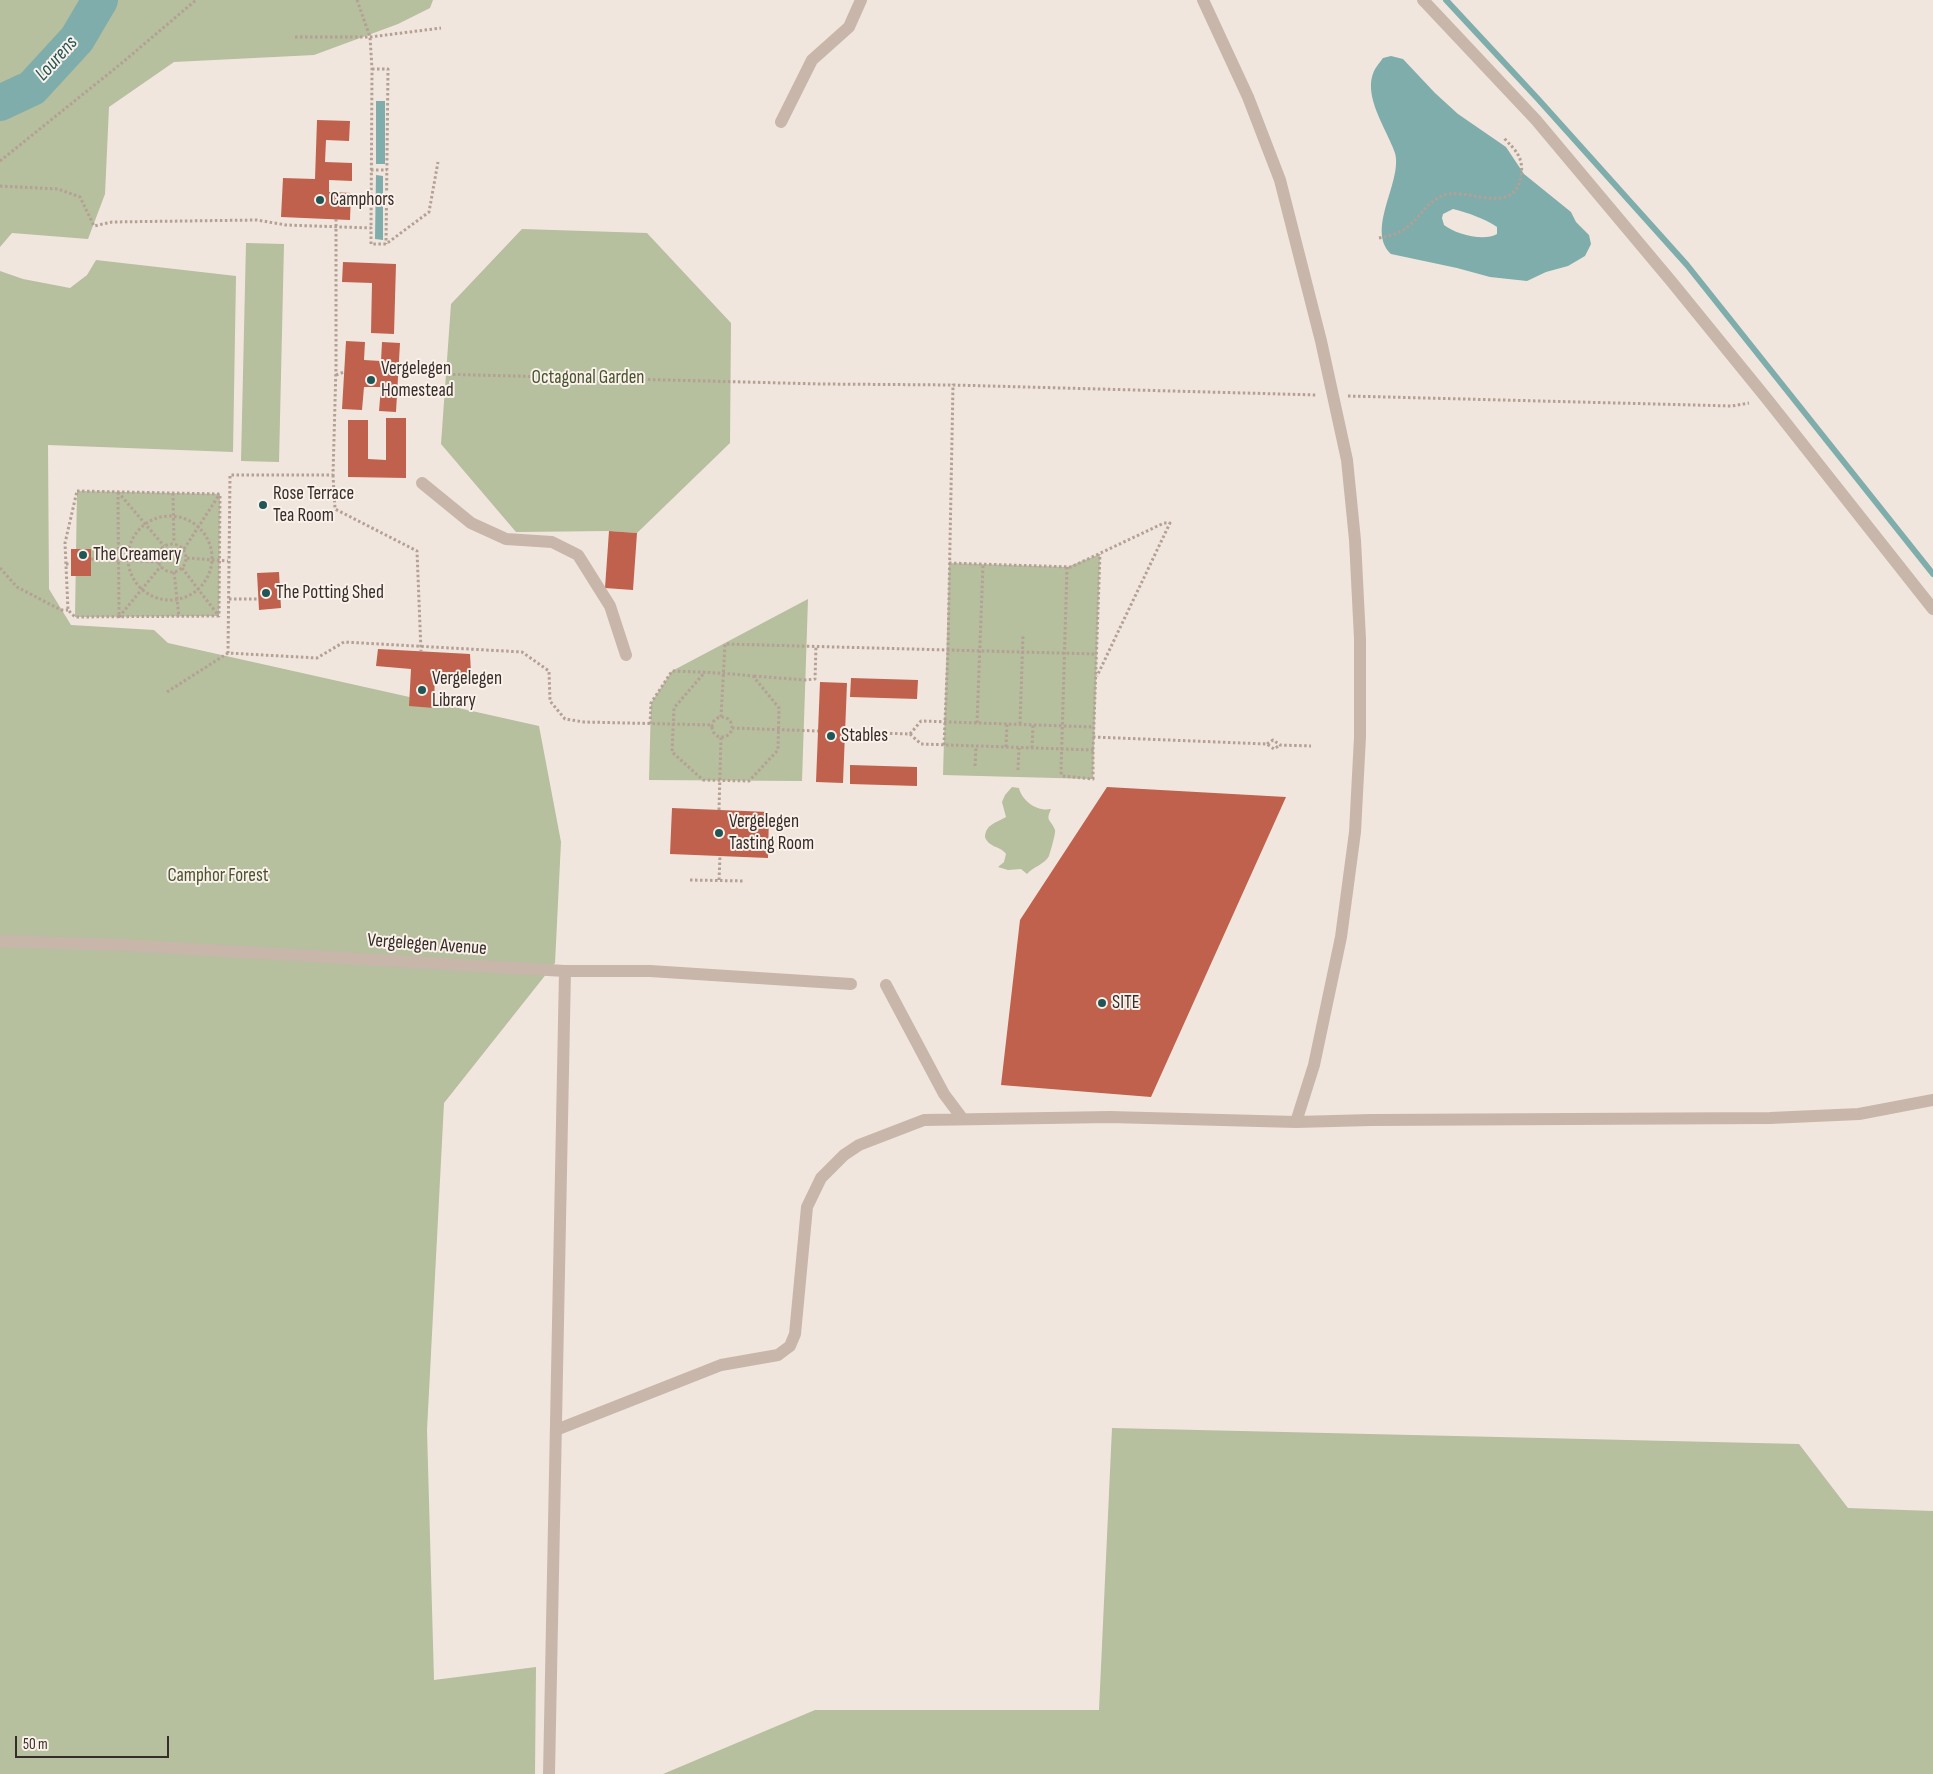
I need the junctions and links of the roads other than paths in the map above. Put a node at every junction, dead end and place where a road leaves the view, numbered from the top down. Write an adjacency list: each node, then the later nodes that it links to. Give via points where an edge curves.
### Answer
1 (861, 0): 4 (street, via 849,27 812,60)
2 (1204, 0): 14 (street, via 1248,97 1280,180 1347,460 1355,540 1360,639 1360,737 1355,832 1341,937 1314,1065)
3 (1423, 0): 6 (street, via 1536,120 1767,399)
4 (781, 122)
5 (422, 482): 7 (street, via 470,523 506,539 552,542 578,555 610,606)
6 (1933, 609)
7 (626, 655)
8 (0, 941): 9 (street, Vergelegen Avenue, via 123,944)
9 (565, 971): 10 (street, Vergelegen Avenue, via 650,971); 15 (street)
10 (851, 984)
11 (886, 985): 13 (street, via 944,1094)
12 (1933, 1100): 14 (street, via 1859,1114 1770,1118)
13 (962, 1118): 14 (street); 15 (street, via 924,1120 860,1145 844,1155 822,1178 807,1207 795,1334 784,1351 772,1357 721,1365)
14 (1296, 1122)
15 (556, 1430): 16 (street)
16 (549, 1774)

